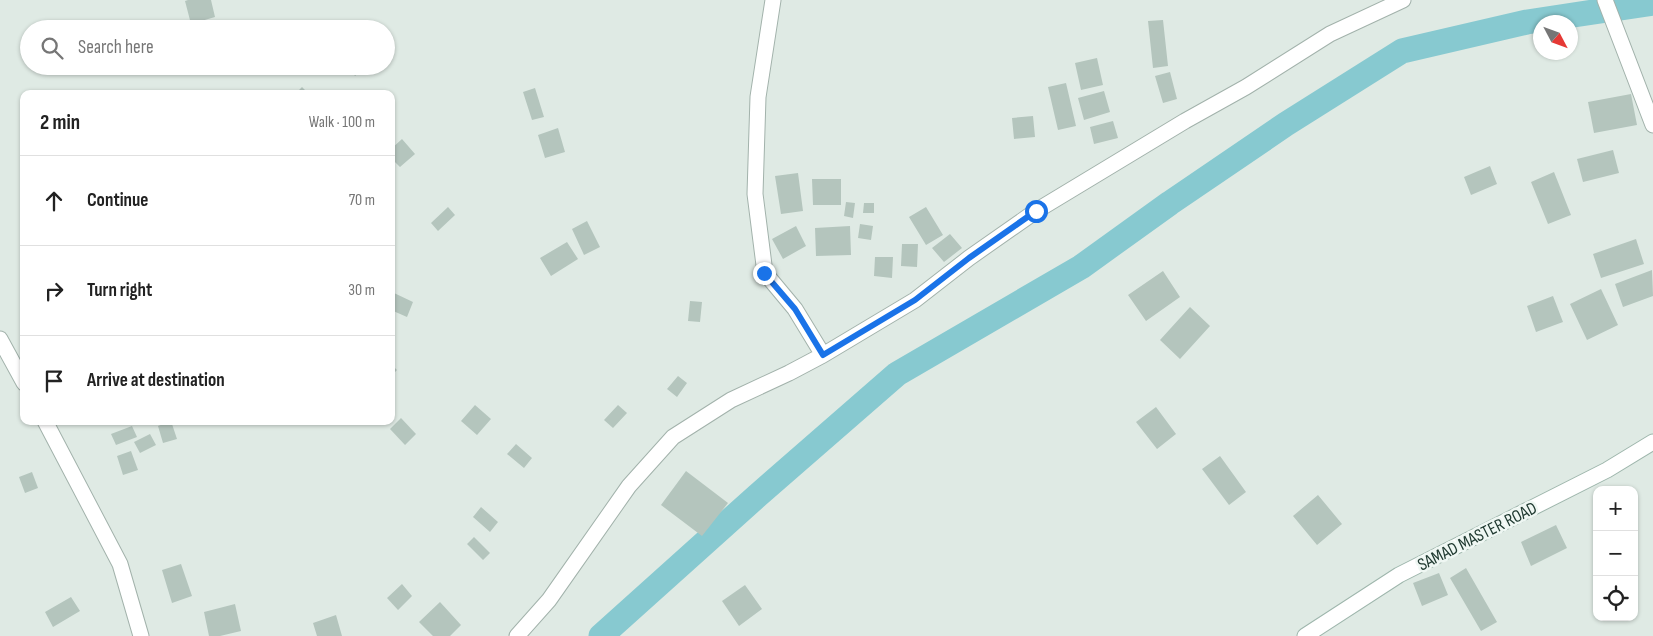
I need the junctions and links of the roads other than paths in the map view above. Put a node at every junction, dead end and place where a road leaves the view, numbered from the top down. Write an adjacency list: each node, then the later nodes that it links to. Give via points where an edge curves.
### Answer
1 (773, 0): 6 (street, via 758,97 755,194 764,273 795,309)
2 (1403, 0): 6 (street, via 1330,34 1036,211 915,300)
3 (1605, 0): 4 (street)
4 (1653, 125)
5 (0, 339): 7 (street)
6 (823, 355): 11 (street, via 731,400 673,437 629,486 549,600)
7 (20, 376)
8 (47, 425): 10 (street, via 120,564)
9 (1653, 442): 12 (street, SAMAD MASTER ROAD, via 1607,470 1399,575)
10 (141, 636)
11 (517, 636)
12 (1305, 636)

